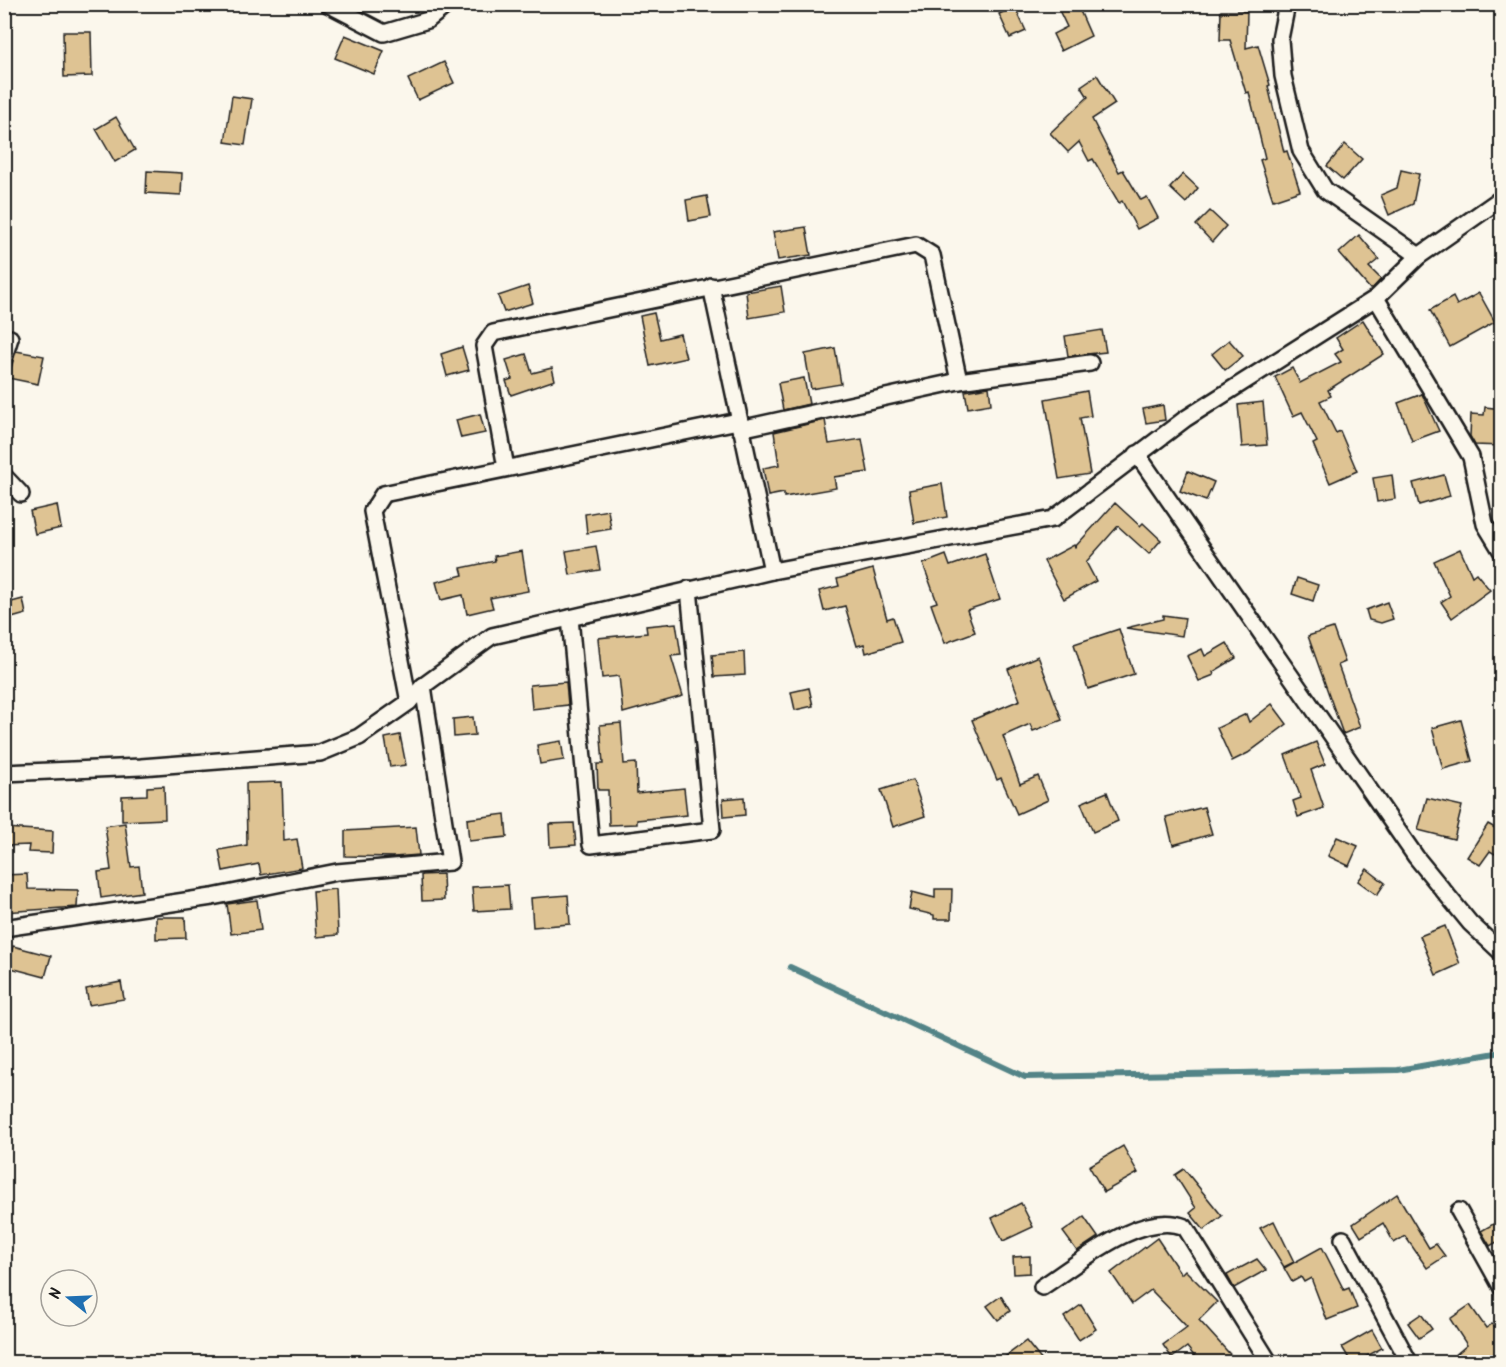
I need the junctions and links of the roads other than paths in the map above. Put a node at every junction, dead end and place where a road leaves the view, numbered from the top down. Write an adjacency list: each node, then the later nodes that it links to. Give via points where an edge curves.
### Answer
1 (328, 4): 2 (street, via 384,33 428,20)
2 (448, 4)
3 (1287, 4): 5 (street, via 1280,39 1282,67 1301,150 1325,190)
4 (1502, 198): 5 (street)
5 (1419, 256): 7 (street)
6 (711, 286): 11 (street, via 916,245 932,255); 12 (street); 14 (street, via 493,333 484,346)
7 (1376, 298): 13 (street, via 1185,419); 17 (street, via 1471,457 1485,524)
8 (10, 338): 9 (street)
9 (4, 357)
10 (1090, 363): 11 (street)
11 (959, 381): 12 (street)
12 (739, 425): 14 (street); 18 (street)
13 (1137, 454): 18 (street, via 1053,519); 25 (street, via 1416,857 1470,923)
14 (506, 468): 22 (street, via 383,494 372,512)
15 (4, 476): 16 (street)
16 (21, 494)
17 (1502, 552)
18 (772, 571): 19 (street)
19 (689, 589): 20 (street); 20 (street, via 712,830 591,845)
20 (570, 618): 21 (street, via 492,636)
21 (423, 686): 22 (street); 24 (street, via 450,862 337,872 212,897)
22 (409, 702): 23 (street, via 360,737 321,753)
23 (4, 773)
24 (4, 928)
25 (1502, 953)
26 (1459, 1211): 29 (street)
27 (1343, 1239): 31 (street)
28 (1042, 1287): 30 (street, via 1135,1228 1172,1222 1185,1227)
29 (1502, 1288)
30 (1269, 1362)
31 (1409, 1362)

